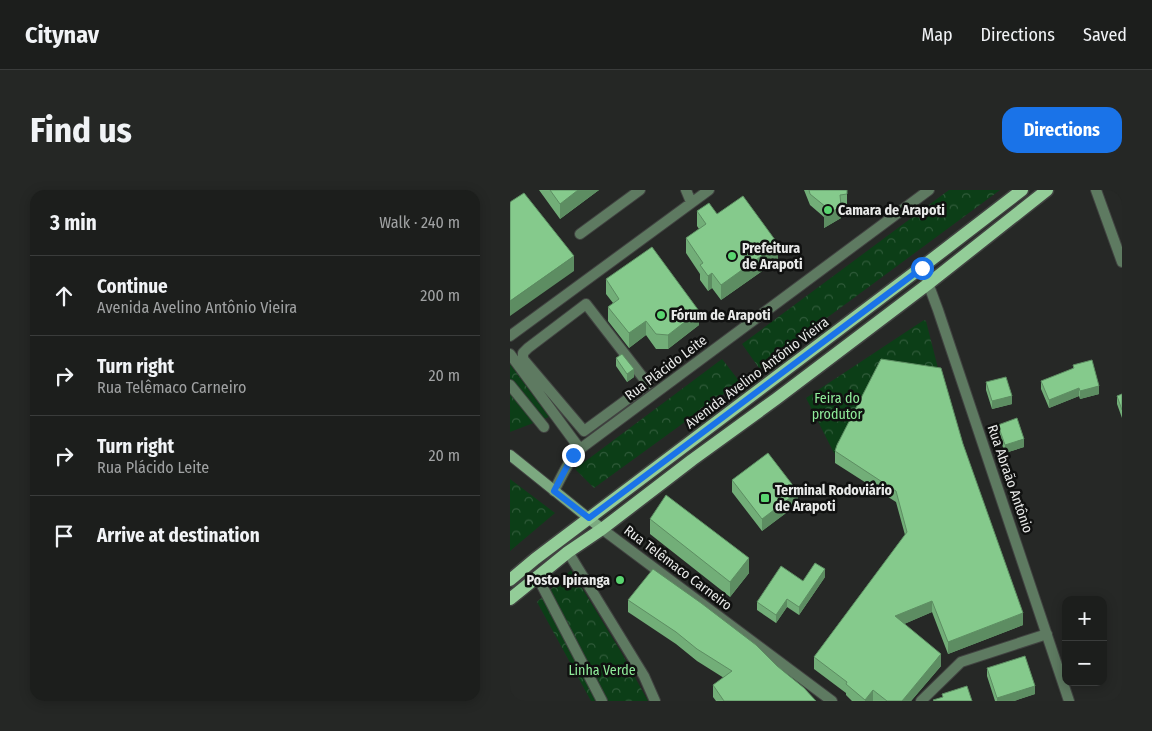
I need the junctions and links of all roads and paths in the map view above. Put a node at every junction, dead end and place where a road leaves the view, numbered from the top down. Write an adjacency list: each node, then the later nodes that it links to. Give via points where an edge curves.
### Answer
1 (640, 190): 9 (street)
2 (686, 190): 8 (street)
3 (708, 190): 8 (street)
4 (929, 190): 18 (street, Rua Plácido Leite)
5 (1022, 190): 11 (main road, Avenida Avelino Antônio Vieira)
6 (1047, 190): 12 (main road)
7 (1096, 190): 10 (street)
8 (691, 202): 14 (street)
9 (580, 234)
10 (1122, 262)
11 (922, 268): 12 (street, Rua Abraão Antônio); 21 (main road, Avenida Avelino Antônio Vieira)
12 (928, 284): 22 (main road); 28 (street, Rua Abraão Antônio)
13 (586, 304): 13 (street, via 523,352 523,359 584,431 648,384)
14 (510, 336)
15 (510, 354): 18 (street)
16 (510, 384): 17 (street)
17 (544, 427)
18 (580, 449): 20 (street, Rua Plácido Leite, via 573,455)
19 (510, 455): 20 (street, Rua Telêmaco Carneiro)
20 (554, 491): 21 (street, Rua Telêmaco Carneiro)
21 (589, 518): 22 (street, Rua Telêmaco Carneiro); 24 (main road, Avenida Avelino Antônio Vieira)
22 (602, 529): 23 (main road); 31 (street, Rua Telêmaco Carneiro)
23 (568, 552): 25 (main road); 30 (street, via 644,676)
24 (535, 559): 25 (main road); 26 (main road, Avenida Avelino Antônio Vieira)
25 (541, 574): 27 (main road); 29 (street)
26 (510, 580)
27 (510, 599)
28 (1047, 634): 32 (street, via 961,662); 33 (street, Rua Abraão Antônio)
29 (602, 701)
30 (655, 701)
31 (832, 701)
32 (921, 701)
33 (1069, 701)

